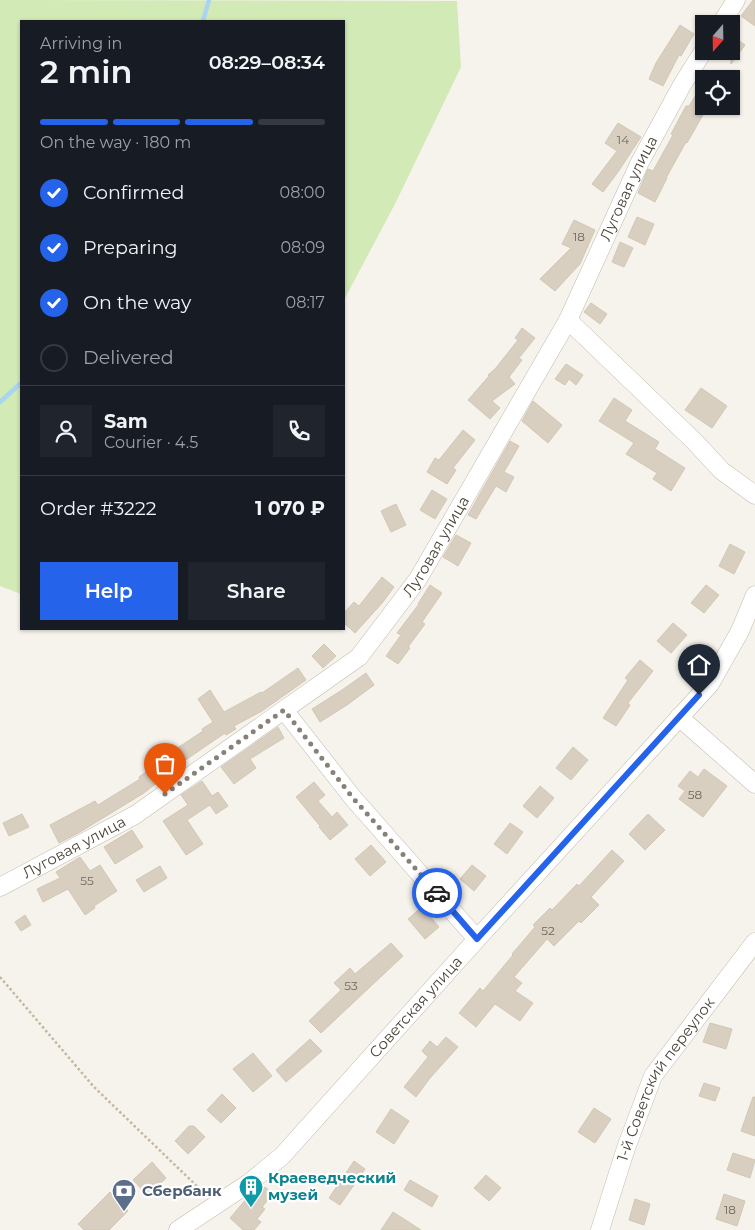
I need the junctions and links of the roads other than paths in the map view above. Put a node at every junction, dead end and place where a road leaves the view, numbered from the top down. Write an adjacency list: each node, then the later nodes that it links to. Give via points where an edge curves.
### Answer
1 (736, 0): 2 (street)
2 (727, 15)
3 (698, 60): 4 (street, Луговая улица, via 640,162)
4 (568, 320): 5 (street, via 722,471); 7 (street, Луговая улица, via 418,579 359,657)
5 (755, 496)
6 (755, 595): 8 (street, Советская улица, via 740,631 710,684)
7 (284, 710): 10 (street, Луговая улица, via 135,815); 11 (street, via 353,798)
8 (679, 717): 9 (street); 11 (street, Советская улица)
9 (755, 784)
10 (0, 887)
11 (477, 939): 13 (street, Советская улица, via 282,1156)
12 (755, 942): 14 (street, 1-й Советский переулок, via 653,1076)
13 (178, 1230)
14 (600, 1230)

